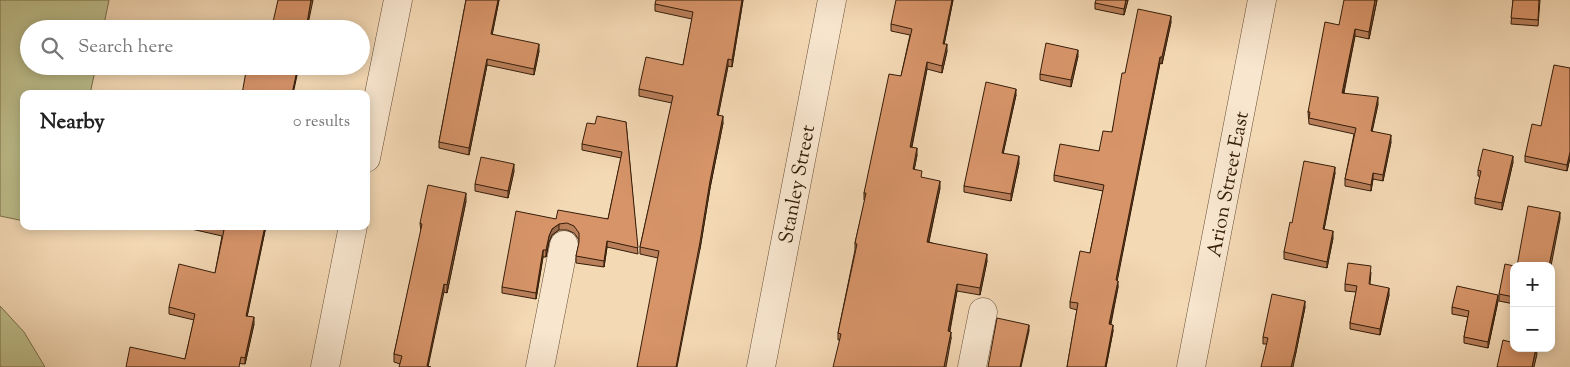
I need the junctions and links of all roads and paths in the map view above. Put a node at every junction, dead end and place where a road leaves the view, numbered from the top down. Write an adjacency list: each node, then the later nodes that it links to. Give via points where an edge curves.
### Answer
1 (398, 0): 4 (street)
2 (832, 0): 10 (street, Stanley Street)
3 (1262, 0): 12 (street, Arion Street East)
4 (370, 138)
5 (352, 230): 8 (street)
6 (564, 245): 9 (street)
7 (982, 312): 11 (street)
8 (325, 367)
9 (540, 367)
10 (761, 367)
11 (972, 367)
12 (1192, 367)

